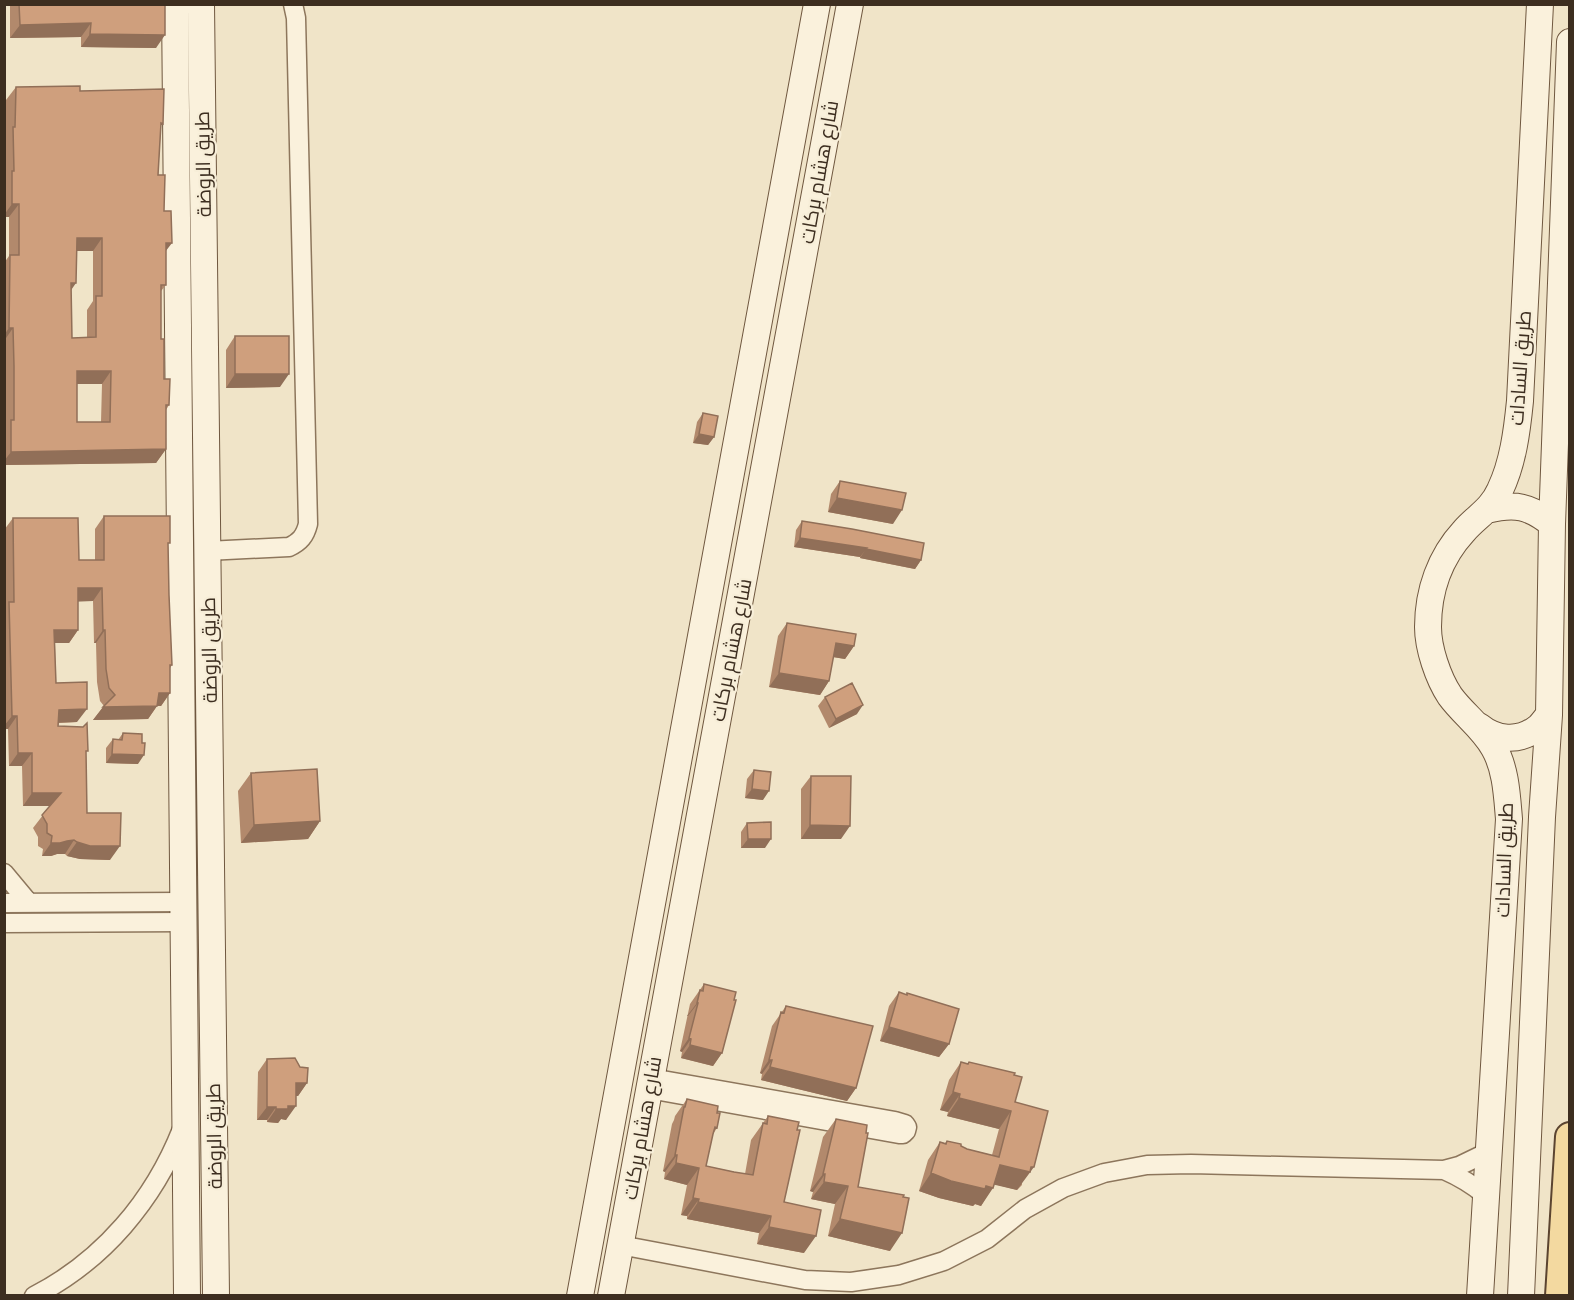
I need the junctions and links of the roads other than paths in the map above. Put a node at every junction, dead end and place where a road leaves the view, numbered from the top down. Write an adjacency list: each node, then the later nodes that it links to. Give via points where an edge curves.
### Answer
1 (175, 4): 14 (street, طريق الروضة)
2 (201, 4): 12 (street, طريق الروضة)
3 (293, 4): 12 (street, via 308,524 300,541 289,547)
4 (817, 4): 8 (street, شارع هشام بركات)
5 (850, 4): 9 (street, شارع هشام بركات)
6 (1540, 4): 10 (street, طريق السادات, via 1518,419 1500,491)
7 (1569, 42): 11 (street, طريق السادات)
8 (772, 252): 9 (street); 25 (street, شارع هشام بركات)
9 (803, 257): 26 (street, شارع هشام بركات)
10 (1487, 510): 11 (street, via 1522,507 1539,513); 18 (street, طريق السادات, via 1464,530 1443,559 1431,593 1428,628 1434,663 1450,695)
11 (1552, 524): 17 (street, طريق السادات)
12 (207, 551): 13 (street, طريق الروضة)
13 (208, 605): 14 (street, via 195,613); 15 (street, طريق الروضة)
14 (181, 606): 16 (street, طريق الروضة)
15 (209, 673): 16 (street, via 195,667); 37 (street, طريق الروضة)
16 (182, 677): 24 (street, طريق الروضة)
17 (1549, 715): 18 (street, via 1538,728 1513,738 1488,733); 19 (street, طريق السادات)
18 (1474, 722): 20 (street, طريق السادات, via 1495,749 1506,781)
19 (1542, 817): 20 (street, via 1529,806 1520,807); 41 (street, طريق السادات)
20 (1509, 819): 31 (street, طريق السادات)
21 (4, 873): 23 (street)
22 (4, 903): 23 (street)
23 (29, 903): 24 (street)
24 (183, 912): 27 (street); 29 (street, طريق الروضة)
25 (650, 915): 26 (street); 38 (street, شارع هشام بركات)
26 (681, 919): 28 (street, شارع هشام بركات)
27 (4, 923)
28 (650, 1084): 28 (street, via 899,1134 907,1127 895,1121); 34 (street, شارع هشام بركات)
29 (185, 1122): 35 (street, طريق الروضة); 36 (street, via 153,1187 123,1227 86,1262)
30 (1569, 1137): 42 (main road)
31 (1488, 1152): 32 (street); 33 (street, طريق السادات)
32 (1444, 1170): 33 (street); 34 (street, via 1191,1164 1125,1169 1063,1188 1025,1209 987,1239 944,1261 899,1275 851,1282 805,1280)
33 (1485, 1195): 40 (street, طريق السادات)
34 (620, 1245): 39 (street, شارع هشام بركات)
35 (186, 1294)
36 (34, 1296)
37 (216, 1296)
38 (580, 1296)
39 (611, 1296)
40 (1480, 1296)
41 (1521, 1296)
42 (1560, 1296)

